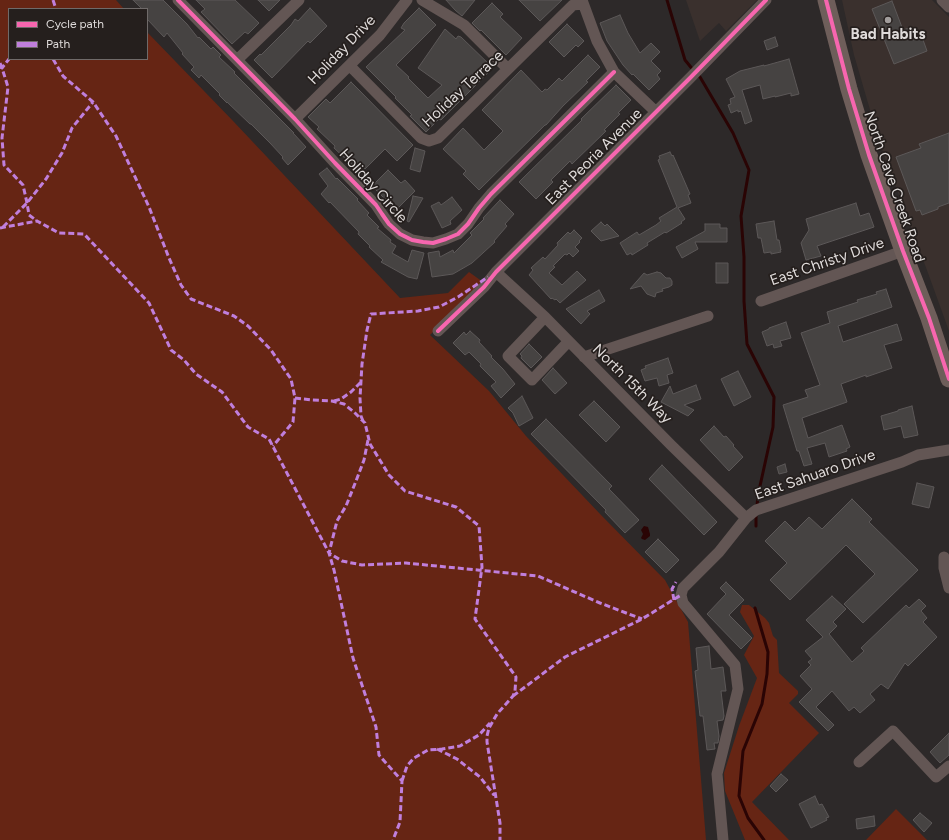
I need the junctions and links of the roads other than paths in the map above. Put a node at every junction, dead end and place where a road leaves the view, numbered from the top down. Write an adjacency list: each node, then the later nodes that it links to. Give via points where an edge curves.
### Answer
1 (299, 0): 10 (street)
2 (407, 0): 11 (street, Holiday Drive, via 380,35)
3 (422, 0): 12 (street, via 464,25)
4 (766, 0): 14 (street, East Peoria Avenue)
5 (826, 0): 16 (main road, North Cave Creek Road, via 856,116)
6 (942, 0): 9 (street)
7 (180, 1): 10 (street, Holiday Circle)
8 (582, 2): 12 (street, Holiday Terrace, via 573,5); 13 (street, via 597,41)
9 (949, 7)
10 (237, 60): 15 (street, Holiday Circle)
11 (350, 66): 12 (street, Holiday Terrace, via 421,138 429,141 438,138); 15 (street, Holiday Drive)
12 (508, 69)
13 (614, 72): 14 (street); 15 (street, Holiday Circle, via 491,194 458,234 433,243 412,240 400,234)
14 (656, 112): 17 (street, East Peoria Avenue)
15 (296, 119)
16 (903, 251): 18 (street, East Christy Drive); 24 (main road, North Cave Creek Road)
17 (496, 272): 20 (street, North 15th Way); 21 (street, East Peoria Avenue)
18 (761, 301)
19 (708, 316): 23 (street)
20 (545, 317): 22 (street, North 15th Way); 22 (street, via 508,356 532,380)
21 (438, 331)
22 (568, 342): 23 (street, North 15th Way)
23 (584, 357): 26 (street, North 15th Way)
24 (949, 379)
25 (949, 450): 26 (street, East Sahuaro Drive, via 918,455 756,510)
26 (746, 518): 31 (street, East Sahuaro Drive, via 719,552 683,588 681,595 683,603 735,666 738,689 717,774)
27 (944, 558): 28 (street)
28 (949, 584)
29 (859, 762): 30 (street, via 892,731 936,777)
30 (949, 766)
31 (723, 840)

